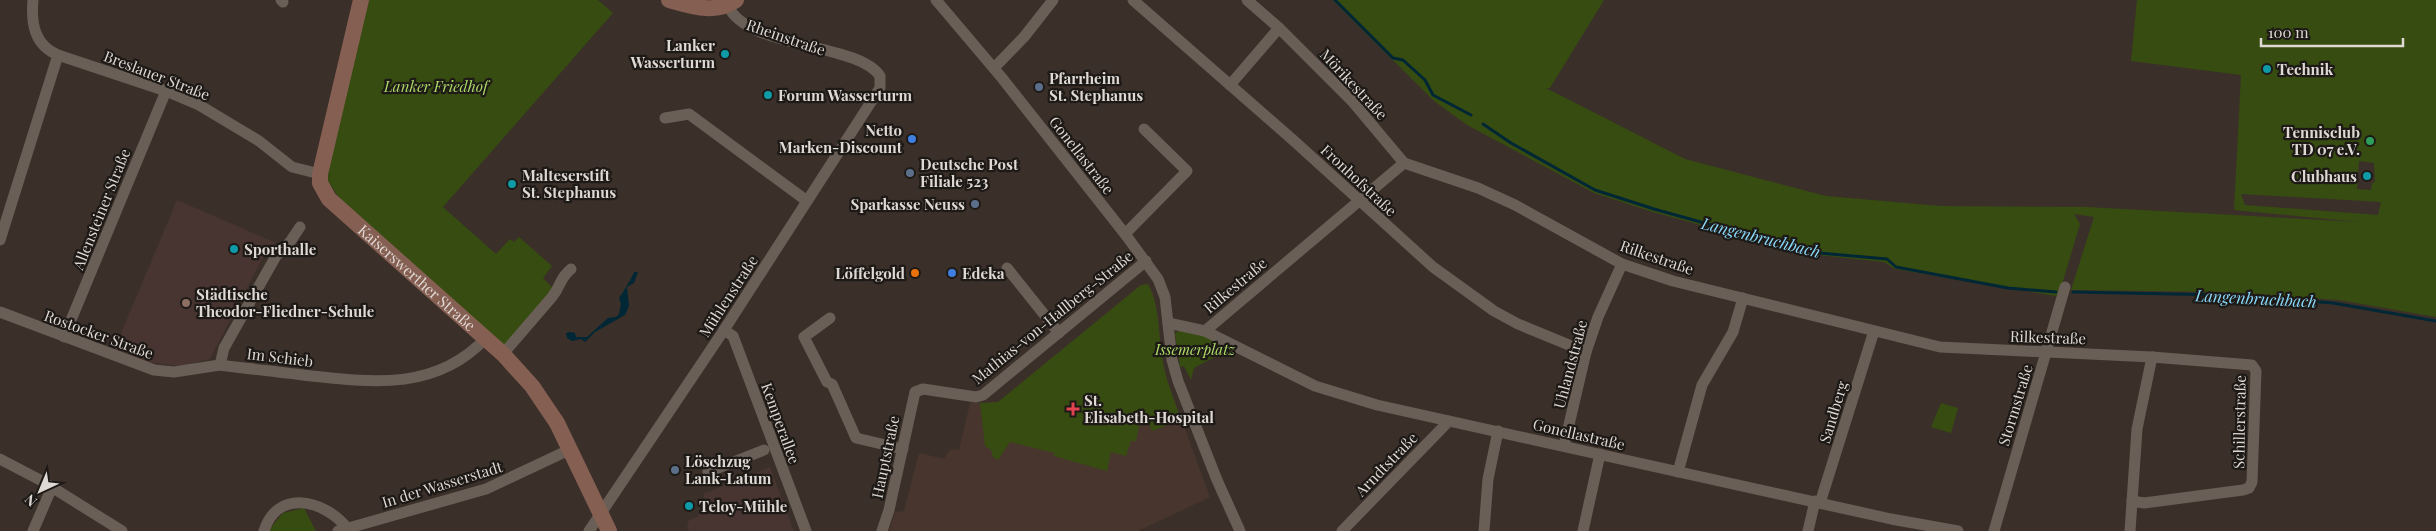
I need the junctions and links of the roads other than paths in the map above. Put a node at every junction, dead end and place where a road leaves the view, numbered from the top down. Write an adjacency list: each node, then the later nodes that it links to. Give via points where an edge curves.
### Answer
1 (33, 0): 10 (street, Breslauer Straße, via 32,26 50,51)
2 (362, 0): 18 (street)
3 (669, 0): 8 (street, Rheinstraße, via 706,9)
4 (936, 0): 11 (street, Gonellastraße)
5 (1053, 0): 11 (street)
6 (1133, 0): 13 (street, Fronhofstraße)
7 (1247, 0): 9 (street, Mörikestraße)
8 (732, 3): 12 (street, Rheinstraße, via 732,14 741,22 785,40 861,62)
9 (1279, 28): 13 (street); 17 (street, Mörikestraße, via 1352,101)
10 (58, 54): 14 (street, Breslauer Straße); 23 (street)
11 (994, 68): 22 (street, Gonellastraße)
12 (878, 73): 20 (street, Mühlenstraße, via 880,88)
13 (1230, 85): 19 (street, Fronhofstraße)
14 (166, 91): 18 (street, Breslauer Straße, via 230,122 292,168); 37 (street, Allensteiner Straße)
15 (665, 118): 20 (street, via 689,114)
16 (1144, 129): 22 (street, via 1187,171)
17 (1404, 163): 19 (street, Rilkestraße); 25 (street, Rilkestraße, via 1501,198)
18 (320, 174): 38 (street, Kaiserswerther Straße, via 320,183 329,199)
19 (1360, 200): 35 (street, Rilkestraße); 39 (street, Fronhofstraße, via 1433,267 1469,294 1518,324)
20 (807, 201): 33 (street, Mühlenstraße)
21 (300, 227): 43 (street, Im Schieb, via 276,256 224,348)
22 (1125, 234): 24 (street, Gonellastraße)
23 (0, 240)
24 (1146, 261): 32 (street, Gonellastraße, via 1165,296); 36 (street, Mathias-von-Hallberg-Straße)
25 (1622, 264): 29 (street, Rilkestraße, via 1673,281); 39 (street, Uhlandstraße)
26 (1007, 268): 36 (street)
27 (571, 269): 41 (street, via 560,278 557,291)
28 (2065, 287): 40 (street, Stormstraße)
29 (1743, 298): 34 (street, Rilkestraße); 54 (street, via 1733,332 1702,385)
30 (0, 312): 37 (street, Rostocker Straße)
31 (830, 318): 49 (street, via 804,337 827,382 832,384 856,438)
32 (1168, 323): 35 (street, Rilkestraße); 68 (street, Gonellastraße, via 1177,379 1216,480)
33 (724, 330): 58 (street, Mühlenstraße); 66 (street, Kemperallee, via 733,336)
34 (1874, 330): 40 (street, Rilkestraße, via 1940,347); 57 (street, Sandberg)
35 (1205, 331): 45 (street, Gonellastraße, via 1315,386 1377,405)
36 (1059, 333): 44 (street, Mathias-von-Hallberg-Straße, via 983,395 976,397)
37 (64, 337): 43 (street, Rostocker Straße, via 154,370 174,372)
38 (486, 338): 41 (street, Kaiserswerther Straße); 43 (street, Im Schieb, via 461,359 440,370 386,382)
39 (1586, 352): 47 (street, Uhlandstraße)
40 (2047, 352): 42 (street, Rilkestraße); 73 (street, Stormstraße)
41 (503, 354): 48 (street, Kaiserswerther Straße, via 540,396)
42 (2152, 356): 56 (street, via 2137,429); 56 (street, Schillerstraße, via 2245,363 2255,368 2252,482 2243,490 2144,503)
43 (220, 365)
44 (918, 389): 49 (street, Hauptstraße, via 913,396)
45 (1449, 420): 46 (street, Gonellastraße); 60 (street, Arndtstraße)
46 (1498, 431): 47 (street, Gonellastraße); 69 (street, via 1488,480)
47 (1564, 446): 51 (street, Gonellastraße)
48 (571, 449): 58 (street, Kaiserswerther Straße); 59 (street, In der Wasserstadt, via 486,489)
49 (903, 449): 67 (street, Hauptstraße)
50 (764, 450): 53 (street)
51 (1600, 454): 54 (street, Gonellastraße); 70 (street)
52 (0, 459): 55 (street)
53 (708, 472)
54 (1678, 472): 57 (street, Gonellastraße)
55 (52, 487): 61 (street); 62 (street)
56 (2132, 501): 74 (street)
57 (1817, 502): 71 (street, Sandberg); 72 (street, Gonellastraße)
58 (601, 513): 64 (street, Mühlenstraße); 65 (street, Kaiserswerther Straße)
59 (342, 530): 63 (street, In der Wasserstadt, via 340,520 325,508 301,503 279,510)
60 (1345, 530)
61 (33, 531)
62 (122, 531)
63 (264, 531)
64 (589, 531)
65 (609, 531)
66 (806, 531)
67 (882, 531)
68 (1240, 531)
69 (1484, 531)
70 (1583, 531)
71 (1808, 531)
72 (1958, 531)
73 (1994, 531)
74 (2130, 531)

